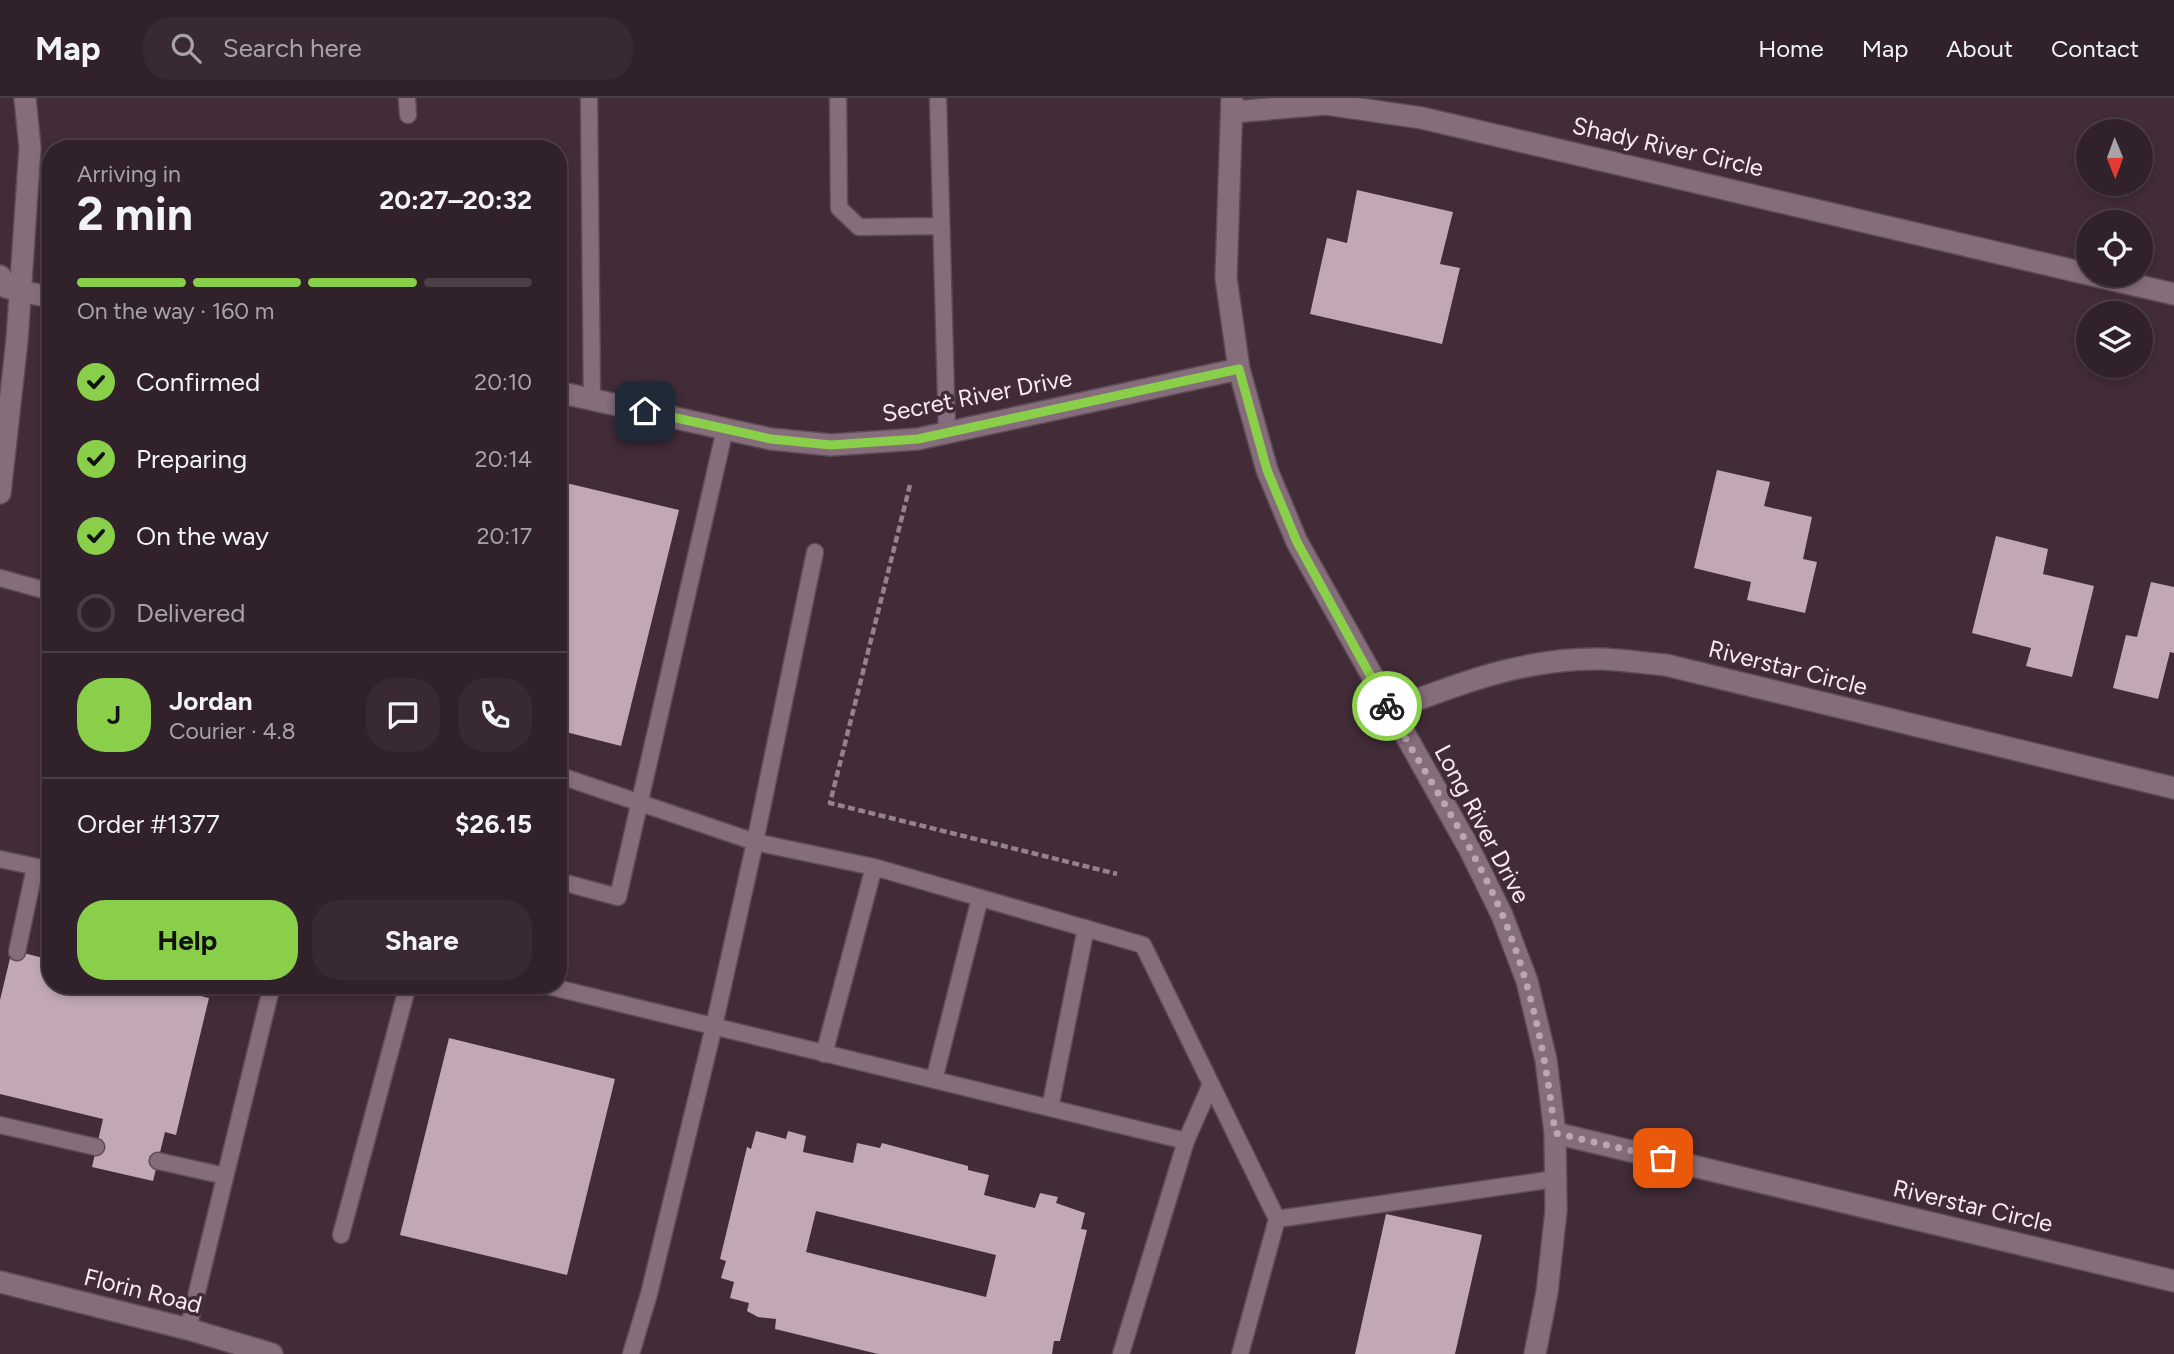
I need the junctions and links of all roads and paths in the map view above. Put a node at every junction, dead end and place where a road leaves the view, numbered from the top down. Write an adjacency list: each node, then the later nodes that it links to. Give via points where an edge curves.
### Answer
1 (26, 98): 12 (street, via 30,148)
2 (407, 98): 7 (lane)
3 (589, 98): 17 (lane)
4 (838, 98): 8 (lane, via 839,208 859,226)
5 (938, 98): 8 (lane)
6 (1233, 105): 9 (street, Shady River Circle, via 1326,104 1422,118); 15 (street, Long River Drive, via 1226,278)
7 (408, 115)
8 (941, 226): 19 (lane)
9 (2076, 271)
10 (0, 276): 12 (street, via 6,287)
11 (2145, 287): 13 (street, Shady River Circle)
12 (19, 291): 14 (street); 21 (street)
13 (2174, 294)
14 (42, 295)
15 (1239, 369): 19 (street, Secret River Drive); 25 (street, Long River Drive, via 1267,470 1297,542)
16 (567, 394): 17 (street, Secret River Drive)
17 (592, 400): 18 (street, Secret River Drive)
18 (725, 429): 19 (street, Secret River Drive, via 831,445); 28 (lane)
19 (947, 433)
20 (910, 485): 34 (path, via 830,803)
21 (0, 494)
22 (816, 552): 29 (lane)
23 (0, 578): 24 (lane)
24 (42, 590)
25 (1390, 710): 27 (street, Riverstar Circle, via 1503,670 1566,660 1666,665); 48 (street, Long River Drive, via 1502,915 1527,981 1540,1034)
26 (567, 778): 28 (lane)
27 (2174, 788)
28 (640, 803): 29 (lane); 35 (lane, via 618,897)
29 (755, 842): 31 (lane); 42 (lane)
30 (0, 859): 32 (lane)
31 (874, 866): 36 (lane); 43 (lane)
32 (42, 868)
33 (42, 871): 38 (lane)
34 (1117, 874)
35 (567, 883)
36 (980, 898): 37 (lane); 44 (lane)
37 (1086, 928): 45 (lane, via 1143,945); 46 (lane)
38 (17, 952)
39 (567, 991): 42 (lane)
40 (270, 994): 52 (lane)
41 (406, 994): 55 (lane)
42 (714, 1026): 43 (lane); 60 (lane)
43 (824, 1054): 44 (lane)
44 (934, 1080): 46 (lane)
45 (1211, 1084): 49 (lane); 54 (lane)
46 (1050, 1108): 49 (lane)
47 (0, 1125): 50 (lane)
48 (1555, 1133): 53 (street, Long River Drive); 56 (street, Riverstar Circle)
49 (1186, 1141): 61 (lane)
50 (96, 1147)
51 (158, 1161): 52 (lane)
52 (225, 1176): 58 (lane)
53 (1555, 1179): 54 (lane); 63 (street, Long River Drive, via 1547,1292)
54 (1277, 1219): 62 (lane)
55 (341, 1235)
56 (2174, 1281)
57 (0, 1282): 58 (street, Florin Road)
58 (188, 1329): 59 (street, Florin Road)
59 (272, 1354)
60 (631, 1354)
61 (1121, 1354)
62 (1240, 1354)
63 (1535, 1354)

